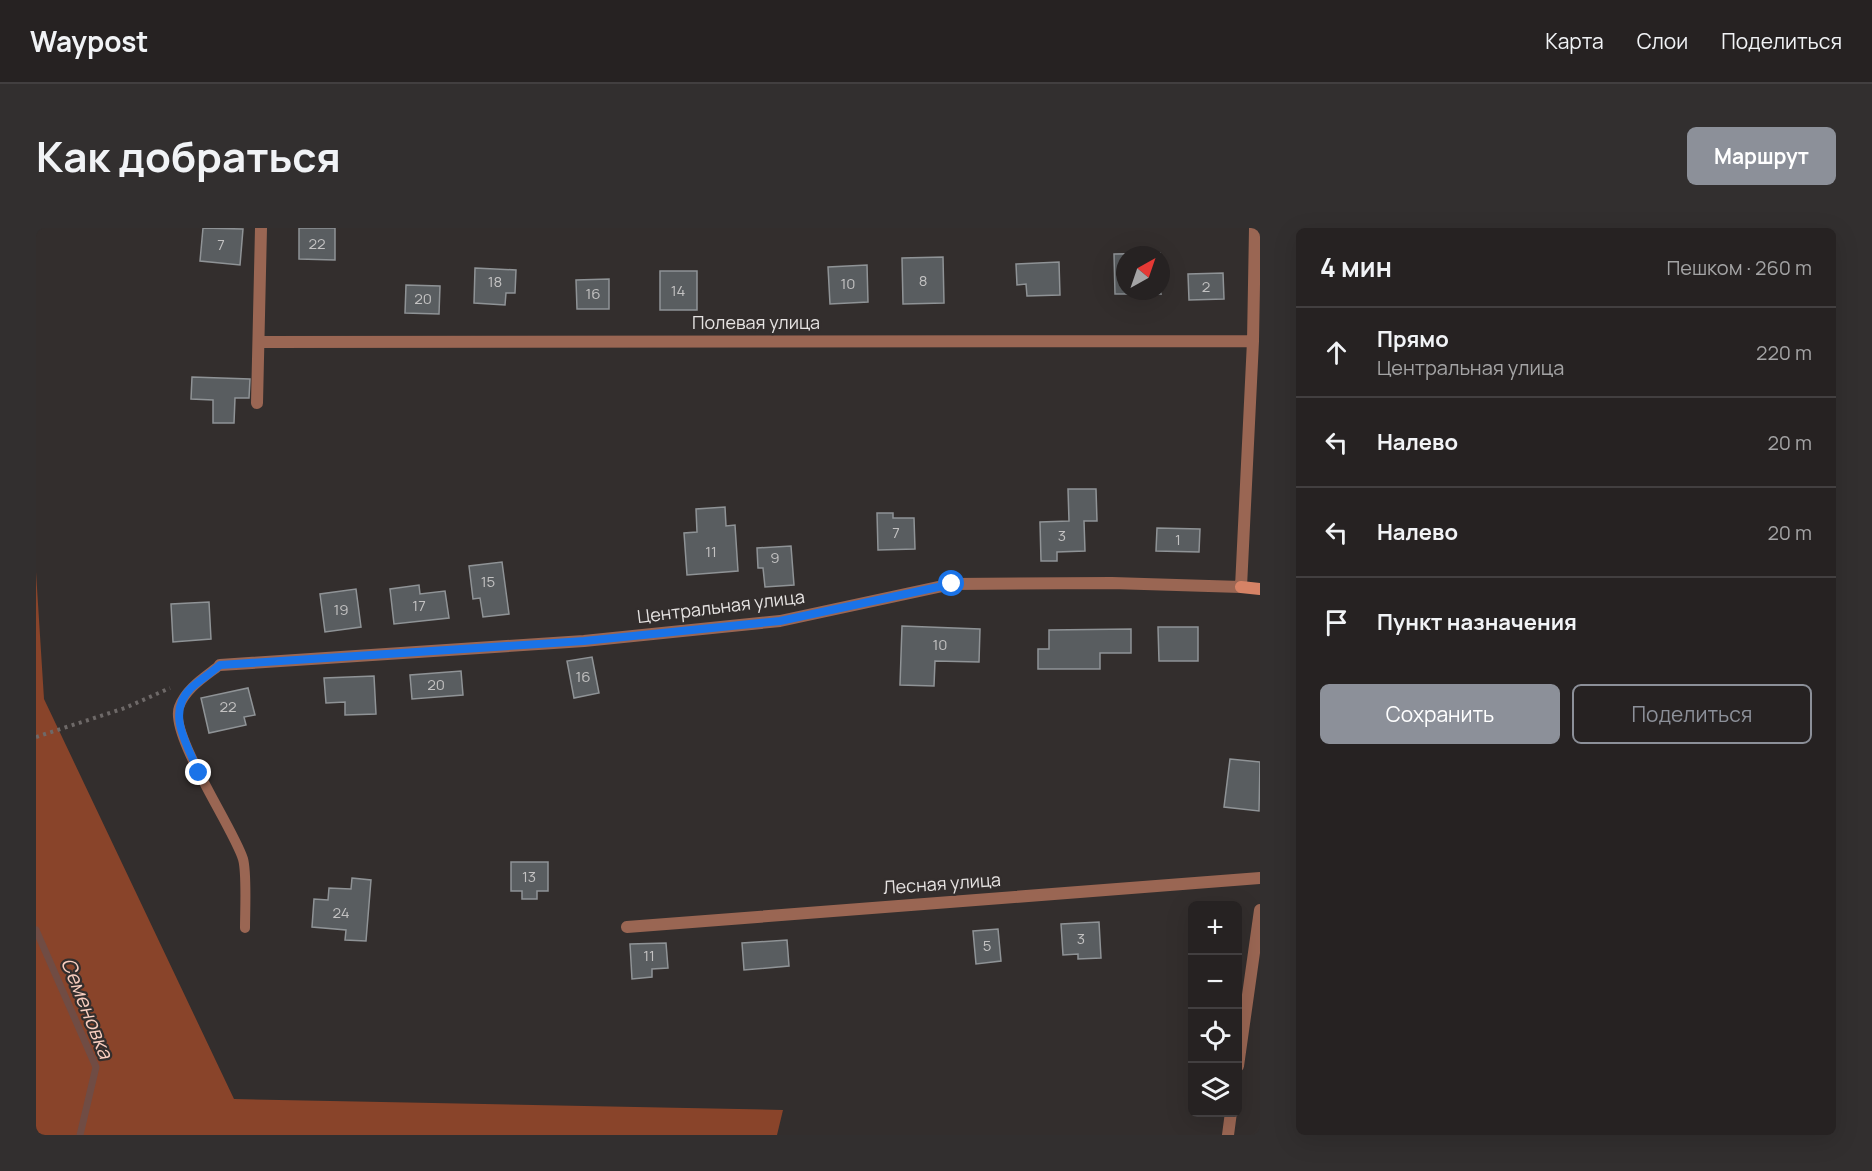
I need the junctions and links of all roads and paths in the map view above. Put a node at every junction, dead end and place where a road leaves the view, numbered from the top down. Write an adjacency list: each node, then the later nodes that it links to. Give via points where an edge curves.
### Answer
1 (261, 228): 4 (street)
2 (1255, 228): 3 (street)
3 (1253, 341): 4 (street, Полевая улица); 6 (street)
4 (259, 342): 5 (street)
5 (257, 403)
6 (1241, 587): 7 (street, Центральная улица); 8 (street, Центральная улица, via 952,584 780,621 584,641)
7 (1260, 590)
8 (220, 665): 14 (lane, via 189,689 177,709 180,728 199,773 243,859)
9 (178, 684): 10 (path, via 125,708)
10 (36, 736)
11 (1260, 878): 13 (street, Лесная улица)
12 (1260, 910): 15 (street)
13 (627, 927)
14 (245, 928)
15 (1238, 1063)
16 (1230, 1117): 17 (street)
17 (1227, 1135)

